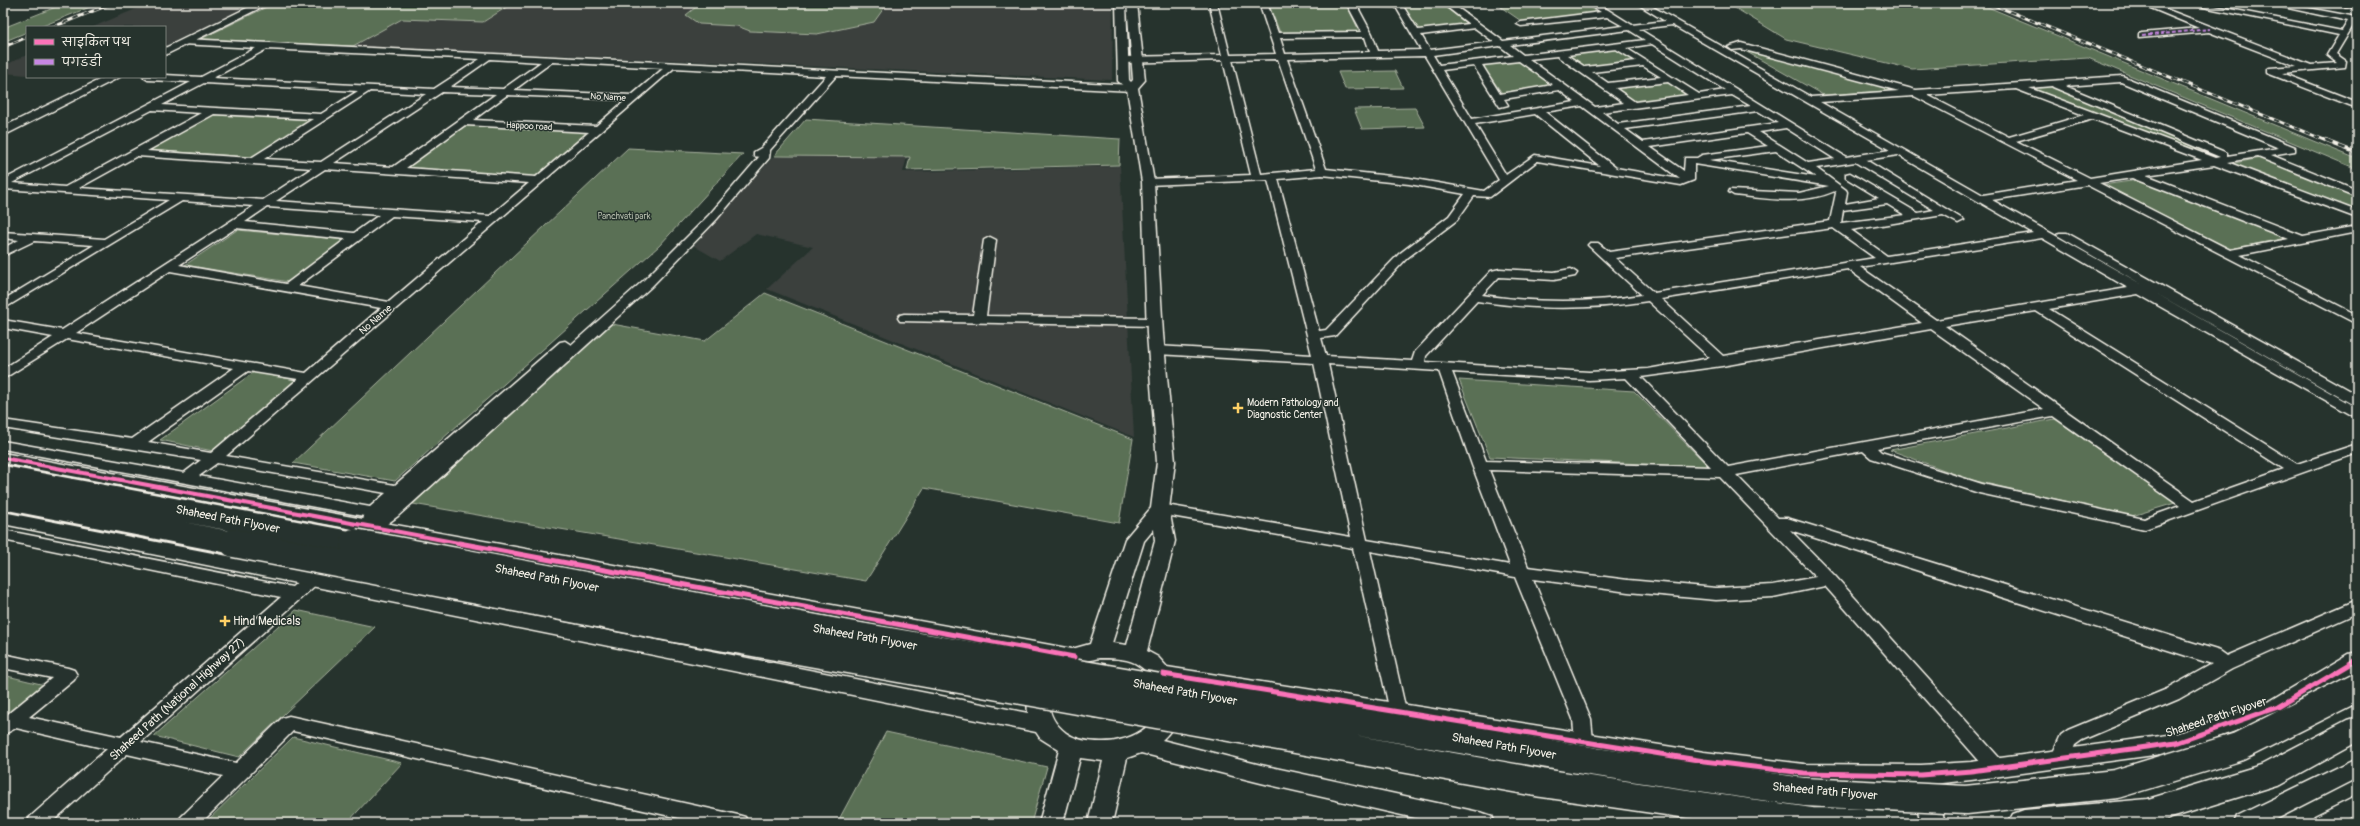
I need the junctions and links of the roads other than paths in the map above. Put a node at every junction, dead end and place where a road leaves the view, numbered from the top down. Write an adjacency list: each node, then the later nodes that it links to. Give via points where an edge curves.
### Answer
1 (265, 3): 32 (street)
2 (1121, 3): 48 (street)
3 (1132, 3): 46 (street)
4 (1213, 3): 43 (street)
5 (1262, 3): 30 (street)
6 (1344, 3): 7 (street)
7 (1351, 3): 16 (street); 28 (street)
8 (1446, 3): 24 (street)
9 (1591, 3): 19 (street)
10 (1640, 3): 22 (street)
11 (1654, 3): 21 (street)
12 (2143, 3): 26 (street)
13 (2188, 3): 17 (street)
14 (2269, 3): 20 (street)
15 (2334, 3): 18 (street)
16 (1398, 4): 27 (street)
17 (2197, 4): 29 (street)
18 (2357, 7)
19 (1609, 14): 23 (street); 25 (street)
20 (2355, 19): 29 (street)
21 (1686, 21): 22 (street); 36 (street)
22 (1673, 23): 25 (street); 74 (street)
23 (1521, 24)
24 (1477, 25): 27 (street); 34 (street)
25 (1633, 29): 33 (street); 34 (street)
26 (2210, 29): 31 (street); 53 (street)
27 (1415, 33): 39 (street)
28 (1368, 34): 30 (street); 41 (street)
29 (2345, 34): 53 (street, via 2331,55 2344,63)
30 (1274, 36): 42 (street)
31 (2142, 36)
32 (185, 42): 37 (street); 38 (street); 47 (street)
33 (1651, 42): 35 (street); 68 (street)
34 (1502, 44): 39 (street); 44 (street)
35 (1618, 46): 40 (street); 50 (street)
36 (1732, 47): 69 (street, via 1741,46); 73 (street)
37 (264, 48): 45 (street); 59 (street)
38 (166, 52)
39 (1426, 53): 41 (street); 52 (street)
40 (1559, 53): 44 (street); 54 (street)
41 (1375, 54): 42 (street)
42 (1281, 55): 43 (street); 112 (street)
43 (1227, 57): 46 (street); 118 (street)
44 (1522, 58): 49 (street); 63 (street)
45 (486, 59): 47 (street); 66 (street)
46 (1137, 59): 48 (street); 65 (street, via 1139,80)
47 (548, 60): 51 (street); 67 (street)
48 (1123, 60): 65 (street, via 1124,81)
49 (1476, 63): 52 (street); 71 (street)
50 (1644, 63): 54 (street); 58 (street)
51 (671, 66): 55 (street); 72 (street, No Name)
52 (1436, 68): 87 (street)
53 (2313, 68): 77 (street, via 2270,71)
54 (1584, 70): 61 (street)
55 (833, 74): 65 (street, via 975,83); 96 (street)
56 (112, 78): 92 (street)
57 (166, 78): 59 (street, No Name)
58 (1669, 79): 61 (street); 70 (street)
59 (202, 80): 64 (street, No Name); 78 (street)
60 (2052, 84): 62 (street); 100 (street, via 2122,79 2291,148); 102 (street)
61 (1606, 86): 76 (street)
62 (2015, 86): 69 (street); 84 (street)
63 (1561, 87): 71 (street); 75 (street)
64 (369, 88): 66 (street, No Name); 85 (street)
65 (1132, 88): 122 (street)
66 (438, 90): 67 (street, No Name); 108 (street)
67 (504, 92): 72 (street, No Name); 86 (street)
68 (1732, 92): 70 (street); 79 (street)
69 (1916, 93): 73 (street); 93 (street)
70 (1696, 96): 76 (street)
71 (1498, 97): 83 (street)
72 (633, 98): 90 (street, No Name)
73 (1823, 99): 74 (street); 130 (street)
74 (1808, 100): 97 (street)
75 (1584, 104): 80 (street); 82 (street)
76 (1632, 105): 80 (street)
77 (2357, 105)
78 (149, 107): 81 (street); 125 (street)
79 (1759, 108): 88 (street); 89 (street)
80 (1593, 110): 89 (street)
81 (213, 111): 85 (street); 98 (street)
82 (1537, 111): 83 (street); 110 (street)
83 (1510, 115): 87 (street)
84 (2093, 116): 93 (street); 106 (street)
85 (323, 118): 105 (street)
86 (462, 122): 90 (street, Happoo road); 111 (street)
87 (1469, 122): 121 (street)
88 (1786, 125): 91 (street); 104 (street)
89 (1616, 127): 94 (street)
90 (596, 129): 119 (street, No Name)
91 (1749, 130): 94 (street); 95 (street)
92 (3, 132)
93 (2008, 140): 124 (street)
94 (1640, 145): 107 (street)
95 (1777, 148): 99 (street); 109 (street)
96 (765, 150): 202 (street, via 755,155 701,217 638,281); 203 (street, via 765,156 675,257)
97 (1898, 152): 101 (street); 132 (street)
98 (135, 153): 105 (street); 126 (street)
99 (1737, 153): 103 (street); 114 (street)
100 (2258, 154): 102 (street); 129 (street)
101 (1856, 158): 104 (street); 113 (street)
102 (2233, 158): 106 (street)
103 (1689, 160): 107 (street); 114 (street); 120 (street)
104 (1844, 160): 109 (street)
105 (253, 161): 108 (street)
106 (2215, 161): 115 (street); 138 (street)
107 (1666, 164): 120 (street)
108 (323, 166): 111 (street); 134 (street)
109 (1806, 166): 123 (street)
110 (1612, 170): 120 (street, via 1681,182); 121 (street, via 1535,158)
111 (395, 171): 119 (street)
112 (1322, 172): 117 (street); 128 (street, via 1409,181)
113 (1878, 172): 116 (street); 137 (street)
114 (1768, 174): 123 (street)
115 (2134, 175): 124 (street); 150 (street)
116 (1850, 176): 123 (street); 133 (street)
117 (1272, 177): 118 (street); 177 (street)
118 (1257, 178): 122 (street)
119 (537, 180): 140 (street, No Name)
120 (1689, 180)
121 (1505, 181): 128 (street, via 1486,196)
122 (1148, 182): 173 (street)
123 (1831, 183): 127 (street, via 1821,195 1802,198); 135 (street, via 1842,192)
124 (2090, 183): 130 (street); 154 (street)
125 (3, 185): 126 (street)
126 (67, 190): 131 (street)
127 (1734, 192)
128 (1471, 193): 177 (street, via 1453,218 1430,238 1403,256 1330,333)
129 (2357, 194)
130 (1995, 196): 132 (street); 160 (street)
131 (182, 197): 134 (street); 151 (street)
132 (1980, 199): 145 (street)
133 (1889, 200): 135 (street); 139 (street)
134 (268, 202): 136 (street); 142 (street)
135 (1838, 208): 143 (street)
136 (391, 211): 140 (street); 148 (street)
137 (1944, 212): 139 (street); 141 (street)
138 (2357, 214)
139 (1917, 216): 143 (street)
140 (492, 219): 166 (street, No Name)
141 (1958, 220)
142 (234, 224): 148 (street); 158 (street)
143 (1838, 226): 155 (street); 156 (street)
144 (2357, 228): 150 (street)
145 (2042, 234): 156 (street); 162 (street)
146 (3, 235): 147 (street)
147 (32, 237): 151 (street); 153 (street)
148 (357, 237): 161 (street)
149 (990, 240): 171 (street)
150 (2302, 240): 154 (street)
151 (106, 242): 165 (street)
152 (1594, 245): 155 (street)
153 (3, 253)
154 (2229, 254): 169 (street)
155 (1606, 256): 164 (street)
156 (1885, 260): 157 (street)
157 (1850, 265): 164 (street); 175 (street)
158 (168, 267): 161 (street); 176 (street)
159 (1571, 273): 163 (street, via 1554,276 1499,273)
160 (2155, 287): 162 (street); 187 (street)
161 (288, 288): 166 (street)
162 (2139, 290): 167 (street); 189 (street)
163 (1473, 297): 164 (street, via 1512,304 1574,306); 182 (street, via 1420,355)
164 (1651, 297): 180 (street)
165 (3, 305)
166 (390, 306): 186 (street, No Name)
167 (2038, 307): 175 (street); 198 (street)
168 (2357, 307): 169 (street)
169 (2339, 311): 172 (street)
170 (904, 318): 171 (street)
171 (979, 319): 173 (street)
172 (2357, 320)
173 (1155, 322): 178 (street)
174 (3, 324): 176 (street)
175 (1935, 325): 180 (street); 188 (street)
176 (66, 334): 181 (street); 185 (street)
177 (1314, 335): 179 (street)
178 (1157, 350): 179 (street); 206 (street, via 1166,462)
179 (1320, 360): 182 (street); 211 (street)
180 (1722, 362): 184 (street, via 1648,374)
181 (246, 366): 186 (street); 191 (street)
182 (1417, 366): 183 (street)
183 (1444, 367): 184 (street, via 1589,376); 197 (street)
184 (1630, 374): 199 (street)
185 (3, 375)
186 (308, 377): 196 (street, No Name)
187 (2357, 401)
188 (2056, 410): 193 (street); 205 (street)
189 (2357, 414)
190 (3, 424): 191 (street)
191 (135, 444): 196 (street)
192 (3, 445): 201 (street)
193 (1866, 446): 199 (street); 205 (street, via 1876,455 1979,488 2145,524)
194 (2357, 448): 198 (street)
195 (3, 458): 208 (street)
196 (214, 458): 201 (street, No Name); 202 (street)
197 (1479, 465): 199 (street); 212 (street)
198 (2296, 470): 205 (street)
199 (1725, 472): 209 (street)
200 (3, 477): 224 (highway, Shaheed Path Flyover, bridge, via 848,635 1596,762 1804,792 1966,800 2116,784 2238,747)
201 (186, 479): 208 (street)
202 (399, 491): 203 (street); 208 (street)
203 (414, 494): 208 (street, via 393,512)
204 (3, 498): 248 (highway, Shaheed Path Flyover, bridge, via 681,629 1542,783 1812,822)
205 (2192, 507)
206 (1160, 509): 211 (street); 217 (street, via 1135,539); 218 (street, via 1164,541)
207 (3, 518): 213 (street)
208 (372, 520): 213 (street, Shaheed Path (National Highway 27)); 219 (street)
209 (1775, 524): 214 (street); 222 (street, via 1781,522 2214,656)
210 (3, 535): 215 (street)
211 (1361, 544): 212 (street); 225 (street)
212 (1522, 572): 214 (street, via 1716,594 1774,591); 229 (street, via 1582,719)
213 (312, 580): 215 (street, Shaheed Path (National Highway 27)); 227 (street)
214 (1829, 580): 237 (street)
215 (296, 594): 231 (street, Shaheed Path (National Highway 27))
216 (2357, 606): 222 (street)
217 (1099, 650): 218 (street); 219 (street)
218 (1135, 654): 223 (street)
219 (1074, 657): 227 (street, via 1057,667 1047,677 1039,694 1038,706)
220 (2357, 660): 234 (street, Shaheed Path Flyover, via 2278,707 2176,743)
221 (3, 661): 226 (street, via 68,675)
222 (2226, 664): 234 (street, via 2173,694 2075,734 2068,740)
223 (1163, 674): 225 (street, Shaheed Path Flyover); 230 (street, via 1172,699 1170,710 1162,726)
224 (2357, 687)
225 (1396, 711): 229 (street, Shaheed Path Flyover)
226 (8, 724): 231 (street)
227 (1044, 725): 232 (street, via 1057,739)
228 (2357, 728): 250 (highway, via 2270,775 2148,812)
229 (1584, 741): 235 (street, Shaheed Path Flyover)
230 (1141, 744): 233 (street); 246 (street, via 1260,774)
231 (125, 745): 238 (street); 241 (street, Shaheed Path (National Highway 27))
232 (1071, 747): 233 (street, via 1088,752); 244 (street)
233 (1117, 752): 245 (street)
234 (2060, 759): 237 (street, Shaheed Path Flyover)
235 (1704, 761): 239 (street, Shaheed Path Flyover, via 1804,773); 247 (street)
236 (2357, 767): 251 (street)
237 (1997, 768): 239 (street, Shaheed Path Flyover)
238 (239, 772): 242 (street); 243 (street, via 289,723)
239 (1921, 775): 249 (street)
240 (2357, 804): 252 (street)
241 (37, 823)
242 (188, 823)
243 (738, 823)
244 (1051, 823)
245 (1100, 823)
246 (1483, 823)
247 (1704, 823)
248 (1860, 823)
249 (1933, 823)
250 (2024, 823)
251 (2246, 823)
252 (2322, 823)

